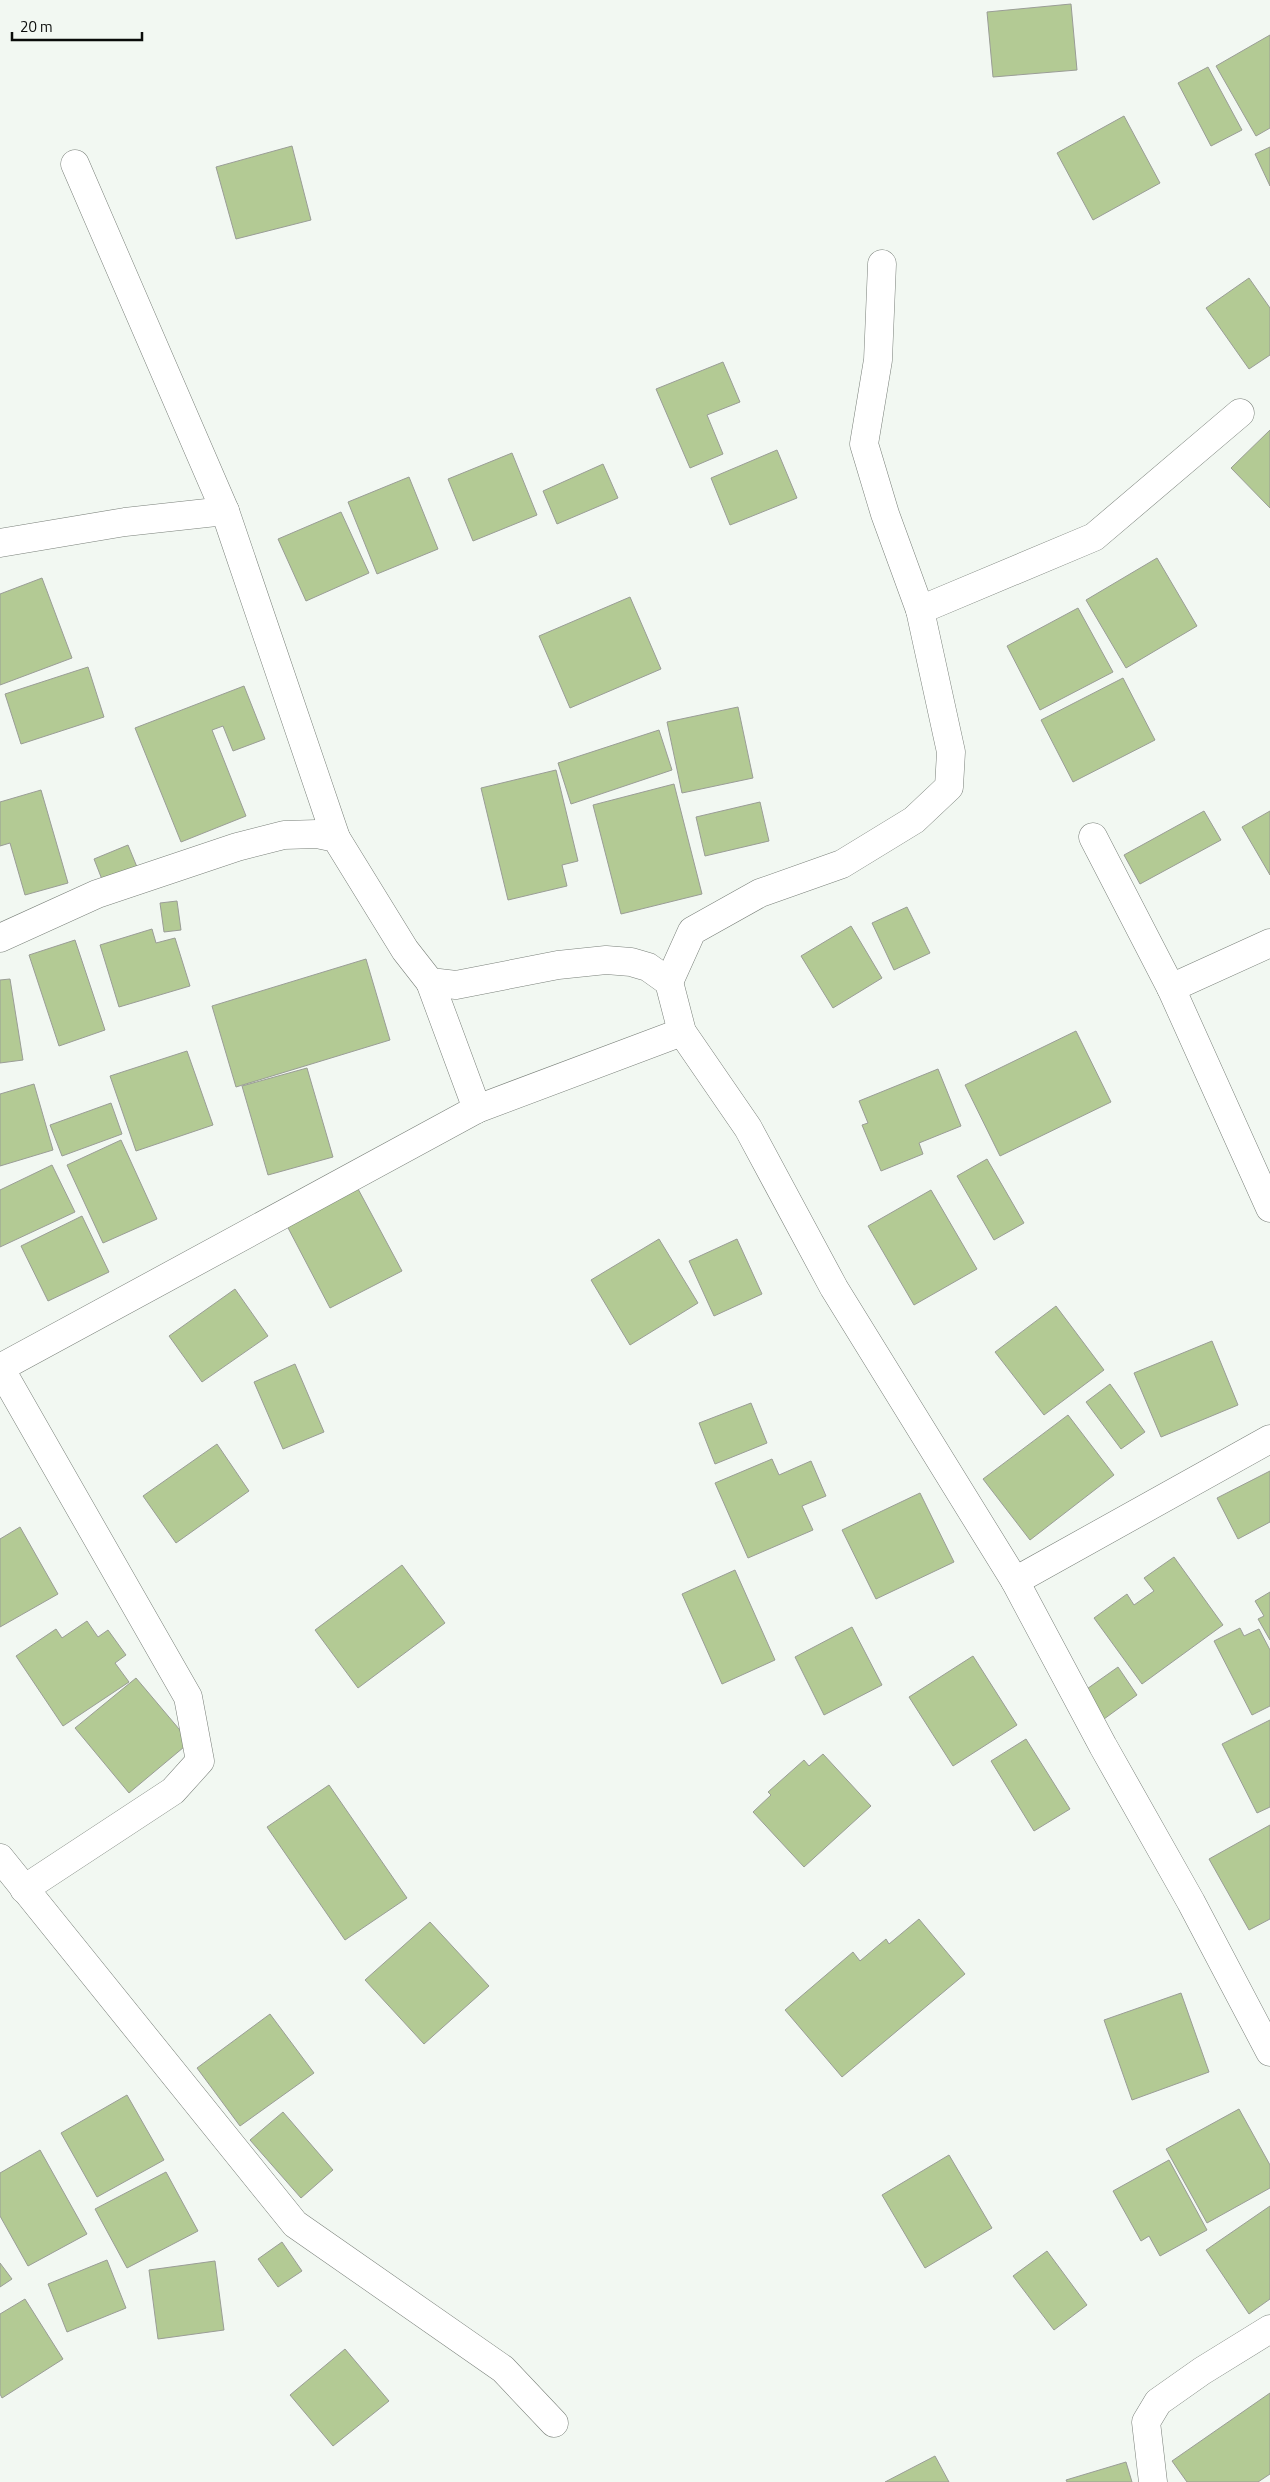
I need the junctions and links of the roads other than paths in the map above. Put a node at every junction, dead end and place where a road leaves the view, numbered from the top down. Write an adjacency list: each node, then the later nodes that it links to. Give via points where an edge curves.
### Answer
1 (74, 164): 4 (street)
2 (882, 264): 6 (street, via 878,360 864,444)
3 (1240, 413): 6 (street, via 1094,538)
4 (225, 511): 5 (street, via 125,522); 8 (street)
5 (0, 543)
6 (920, 610): 12 (street, via 951,752 949,787 914,820 842,864 760,893 692,931)
7 (1092, 837): 13 (street)
8 (336, 838): 9 (street, via 317,834 284,835 237,847 96,894); 11 (street, via 405,950)
9 (0, 938)
10 (1270, 943): 13 (street)
11 (430, 982): 12 (street, via 456,985 606,960 648,967); 15 (street)
12 (669, 982): 14 (street)
13 (1171, 988): 16 (street)
14 (682, 1032): 15 (street); 19 (street, via 748,1128 834,1288)
15 (477, 1109): 17 (street)
16 (1270, 1208)
17 (0, 1368): 21 (street, via 188,1697 200,1761 173,1791)
18 (1270, 1439): 19 (street)
19 (1015, 1581): 22 (street, via 1103,1746 1192,1902)
20 (0, 1858): 21 (street)
21 (24, 1888): 24 (street, via 294,2224 503,2369)
22 (1270, 2052)
23 (1270, 2328): 25 (street, via 1158,2402 1146,2422)
24 (554, 2423)
25 (1153, 2482)

